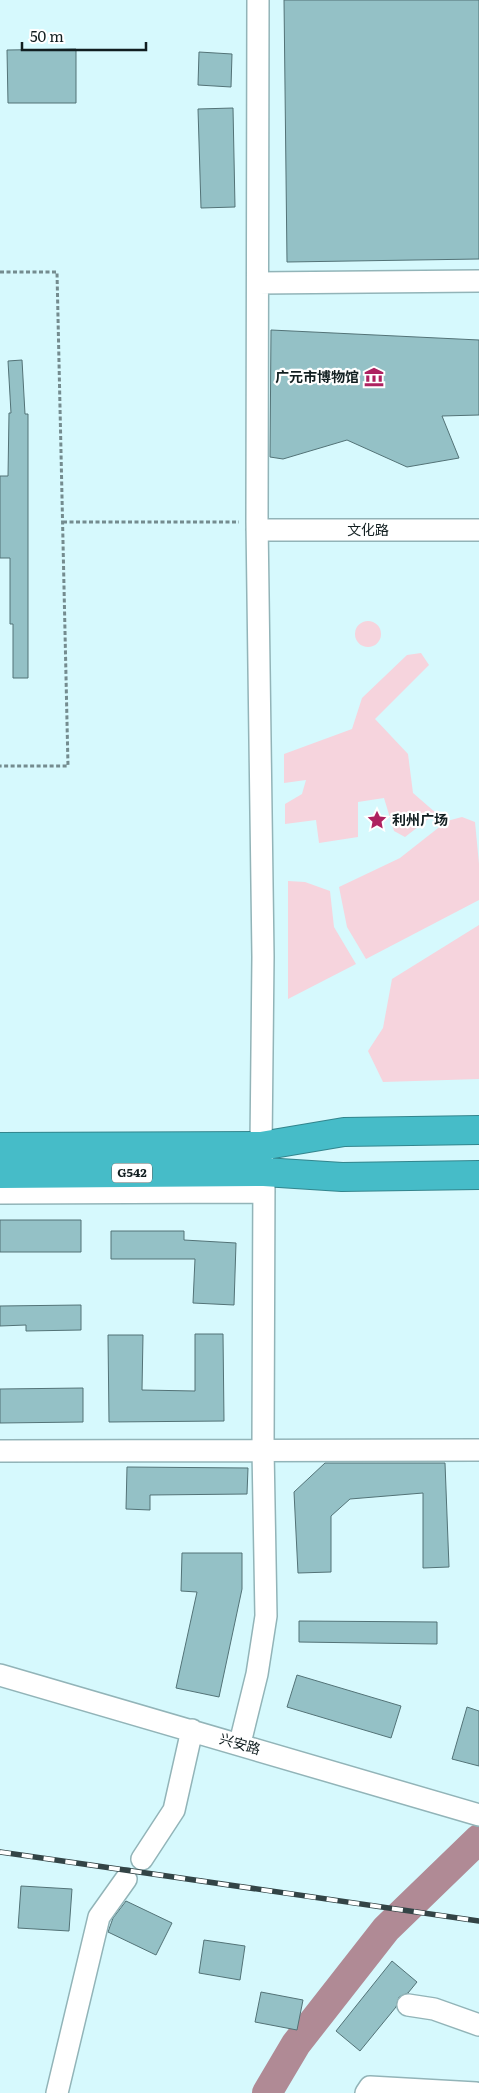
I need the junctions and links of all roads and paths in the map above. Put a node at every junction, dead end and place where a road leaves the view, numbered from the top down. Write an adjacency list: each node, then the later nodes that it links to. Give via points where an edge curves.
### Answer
1 (258, 0): 4 (street)
2 (0, 272): 5 (path, via 57,272)
3 (479, 281): 4 (street)
4 (258, 282): 6 (street)
5 (63, 522): 6 (path); 8 (path, via 68,766)
6 (257, 526): 7 (street, 文化路); 10 (street, via 263,957)
7 (479, 530)
8 (0, 766)
9 (479, 1130): 10 (highway, G542, via 344,1132)
10 (261, 1146): 11 (highway, G542); 14 (street)
11 (0, 1147)
12 (0, 1174): 14 (highway, G542)
13 (479, 1175): 14 (highway, G542)
14 (264, 1182): 15 (street); 16 (street)
15 (0, 1193)
16 (264, 1449): 17 (street); 18 (street); 21 (street, via 266,1616 257,1674)
17 (0, 1450)
18 (479, 1450)
19 (0, 1674): 20 (street, 兴安路)
20 (192, 1730): 21 (street, 兴安路); 23 (street, via 174,1810)
21 (240, 1744): 22 (street, 兴安路)
22 (479, 1815)
23 (142, 1859)
24 (126, 1879): 27 (street, via 99,1917)
25 (408, 2005): 26 (street, via 434,2009)
26 (479, 2026)
27 (57, 2093)
28 (366, 2093): 29 (street, via 370,2087)
29 (476, 2093)

